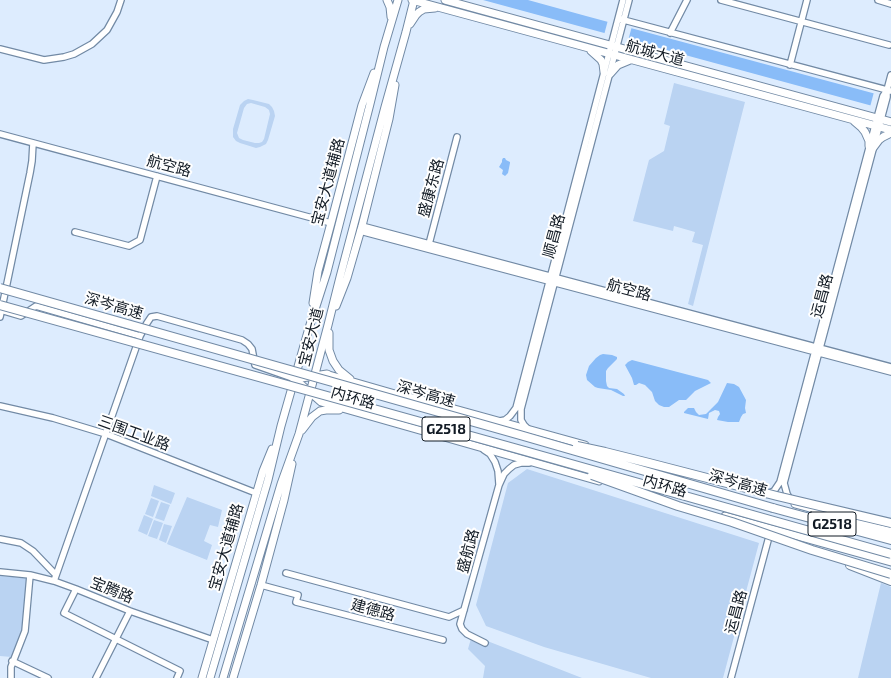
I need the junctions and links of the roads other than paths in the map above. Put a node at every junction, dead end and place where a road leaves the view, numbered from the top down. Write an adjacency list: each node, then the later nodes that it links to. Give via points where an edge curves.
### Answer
1 (121, 0): 23 (street, via 107,30 92,44 74,54 44,60)
2 (387, 0): 16 (main road, via 391,12)
3 (398, 0): 16 (main road, 宝安大道)
4 (413, 0): 13 (main road, 航城大道); 17 (main road, 宝安大道)
5 (445, 0): 19 (main road, 航城大道)
6 (623, 0): 14 (street)
7 (629, 0): 14 (street)
8 (687, 0): 18 (street)
9 (720, 0): 15 (street)
10 (807, 0): 15 (street)
11 (878, 0): 12 (street)
12 (891, 4)
13 (439, 8): 17 (main road, via 419,12); 22 (main road, 航城大道)
14 (621, 21): 18 (street); 19 (street, 顺昌路)
15 (802, 21): 20 (street); 27 (street)
16 (391, 25): 21 (main road, 宝安大道)
17 (406, 32): 25 (main road, 宝安大道)
18 (670, 32): 27 (street)
19 (615, 43): 24 (street, 顺昌路); 31 (main road, 航城大道)
20 (889, 45)
21 (384, 47): 41 (main road, 宝安大道辅路, via 362,105); 50 (main road, 宝安大道, via 327,272)
22 (588, 48): 24 (main road, 航城大道); 28 (main road, via 601,60)
23 (0, 49)
24 (612, 55): 26 (main road, 航城大道); 28 (street, 顺昌路)
25 (399, 57): 42 (main road, via 391,111); 49 (main road, 宝安大道)
26 (631, 60): 28 (main road); 32 (main road, 航城大道)
27 (790, 65): 30 (street)
28 (607, 73): 45 (street, 顺昌路)
29 (891, 75): 30 (street, 运昌路)
30 (889, 91): 31 (street, 运昌路)
31 (880, 115): 33 (main road, 航城大道); 34 (street, 运昌路)
32 (852, 120): 34 (main road, 航城大道); 39 (main road, via 865,132)
33 (891, 122)
34 (877, 126): 35 (main road, 航城大道); 39 (street, 运昌路)
35 (891, 132): 39 (main road)
36 (0, 134): 38 (street, 航空路)
37 (457, 137): 44 (street, 盛康东路)
38 (33, 143): 40 (street, 航空路); 47 (street, via 30,173)
39 (871, 147): 52 (street, 运昌路)
40 (157, 176): 41 (street, 航空路); 43 (street, via 140,240 129,246)
41 (331, 223): 50 (main road, 宝安大道辅路, via 318,271)
42 (361, 229): 44 (street, 航空路); 45 (street, 航空路); 49 (main road, via 347,278)
43 (75, 232)
44 (429, 244): 45 (street, 航空路)
45 (552, 280): 52 (street, 航空路); 61 (street, 顺昌路, via 516,408 510,416); 63 (street, 顺昌路, via 521,409 521,420)
46 (0, 288): 66 (highway, 深岑高速 / G2518, bridge)
47 (0, 307): 48 (street); 51 (street, via 21,316 36,306); 69 (highway, 深岑高速 / G2518, bridge)
48 (0, 317)
49 (328, 326): 55 (main road, 宝安大道); 57 (main road, via 332,361 344,375)
50 (309, 328): 56 (main road, 宝安大道)
51 (140, 336): 56 (street, via 151,317 156,316 242,340 252,349 255,365); 64 (street)
52 (818, 350): 53 (street, 航空路); 54 (street, 航空路); 73 (street, 运昌路, via 780,482 774,491); 74 (street, 运昌路, via 784,483 787,494)
53 (891, 367)
54 (891, 372)
55 (315, 376): 56 (main road, 内环路); 57 (main road, 内环路, via 326,374); 58 (main road, 宝安大道)
56 (295, 379): 58 (main road, 内环路); 62 (main road, 宝安大道)
57 (357, 382): 61 (main road, 内环路)
58 (310, 392): 60 (main road, 内环路, via 322,402); 65 (main road, 宝安大道)
59 (0, 406): 64 (street, 三围工业路)
60 (347, 410): 65 (main road, via 320,411); 68 (main road, 内环路)
61 (500, 422): 63 (main road, 内环路)
62 (282, 426): 72 (main road, 宝安大道辅路); 105 (main road, 宝安大道)
63 (528, 429): 73 (main road, 内环路)
64 (106, 434): 72 (street, 三围工业路); 88 (street)
65 (299, 434): 67 (main road, 宝安大道)
66 (520, 435): 75 (highway, 深岑高速 / G2518, bridge); 76 (highway, bridge, via 605,452)
67 (296, 445): 91 (main road); 106 (main road, 宝安大道, via 281,484)
68 (479, 447): 70 (main road, 内环路); 71 (street, via 495,462)
69 (525, 451): 81 (highway, bridge, via 678,506); 82 (highway, 深岑高速 / G2518, bridge)
70 (535, 463): 71 (street, via 514,465 504,474); 77 (main road, 内环路)
71 (499, 484): 94 (street, 盛航路)
72 (256, 493): 96 (main road, 宝安大道辅路)
73 (763, 495): 74 (main road, 内环路)
74 (796, 504): 78 (main road, 内环路)
75 (773, 508): 78 (highway); 80 (highway, 深岑高速 / G2518)
76 (891, 522)
77 (771, 529): 83 (main road, 内环路); 108 (street, 运昌路)
78 (891, 531)
79 (0, 539): 88 (street, via 21,543 33,551)
80 (891, 540)
81 (812, 550): 86 (highway, bridge); 90 (highway, bridge)
82 (891, 554)
83 (891, 562)
84 (0, 572): 87 (street, 宝腾路)
85 (286, 572): 94 (street, via 449,617)
86 (891, 574)
87 (30, 575): 89 (street, 宝腾路); 99 (street, via 25,631)
88 (56, 575): 89 (street)
89 (54, 581): 92 (street, 宝腾路)
90 (891, 581)
91 (261, 585): 97 (street, 建德路, via 298,595 296,602); 107 (main road)
92 (76, 588): 93 (street, 宝腾路); 95 (street, via 64,613)
93 (130, 610): 95 (street); 96 (street, 宝腾路)
94 (464, 610): 98 (street, 盛航路, via 460,624 462,629 466,634)
95 (116, 639): 102 (street); 103 (street, via 180,670)
96 (213, 640): 104 (main road, 宝安大道辅路)
97 (443, 640)
98 (485, 643)
99 (12, 661): 100 (street); 101 (street)
100 (11, 678)
101 (48, 678)
102 (96, 678)
103 (177, 678)
104 (202, 678)
105 (210, 678)
106 (223, 678)
107 (233, 678)
108 (730, 678)

